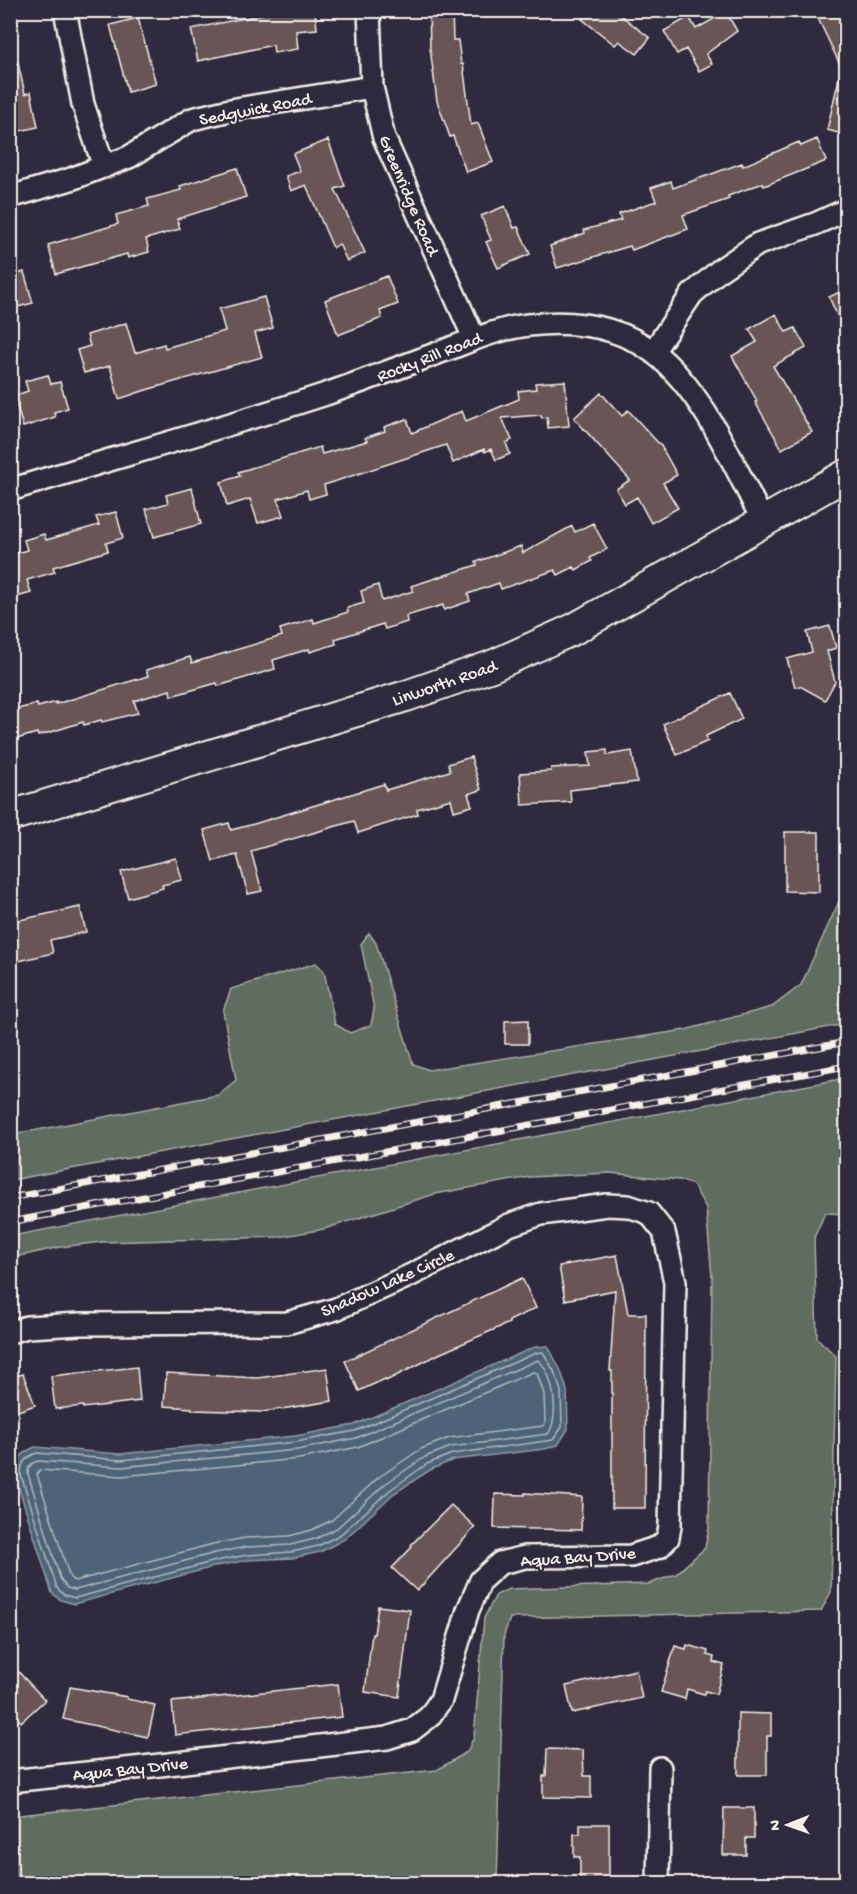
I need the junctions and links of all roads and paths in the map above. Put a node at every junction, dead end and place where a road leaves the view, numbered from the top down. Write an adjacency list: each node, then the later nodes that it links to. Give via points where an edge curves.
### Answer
1 (65, 10): 4 (street, via 83,104)
2 (369, 10): 3 (street, Greenridge Road)
3 (372, 87): 4 (street, Sedgwick Road, via 192,119 129,157); 7 (street, Greenridge Road, via 384,138)
4 (104, 167): 5 (street, Sedgwick Road)
5 (10, 197)
6 (846, 210): 8 (street, via 758,244 720,270 692,294)
7 (474, 338): 8 (street, Rocky Rill Road, via 499,329 567,323 596,326 626,336); 10 (street, Rocky Rill Road, via 324,395)
8 (653, 352): 11 (street, Rocky Rill Road, via 692,392)
9 (846, 475): 11 (main road, Linworth Road)
10 (10, 490)
11 (763, 521): 12 (main road, Linworth Road, via 574,629 492,666 406,696)
12 (10, 816)
13 (649, 1213): 14 (street, Shadow Lake Circle, via 607,1205 541,1214 509,1225 336,1309 287,1323 80,1324 27,1327); 16 (street, Aqua Bay Drive, via 664,1232 675,1282 670,1526 668,1538 659,1547 631,1556 525,1557 500,1563 481,1580 468,1610 441,1700 429,1717 412,1730 387,1738)
14 (10, 1332)
15 (660, 1768): 17 (street)
16 (10, 1781)
17 (658, 1884)

